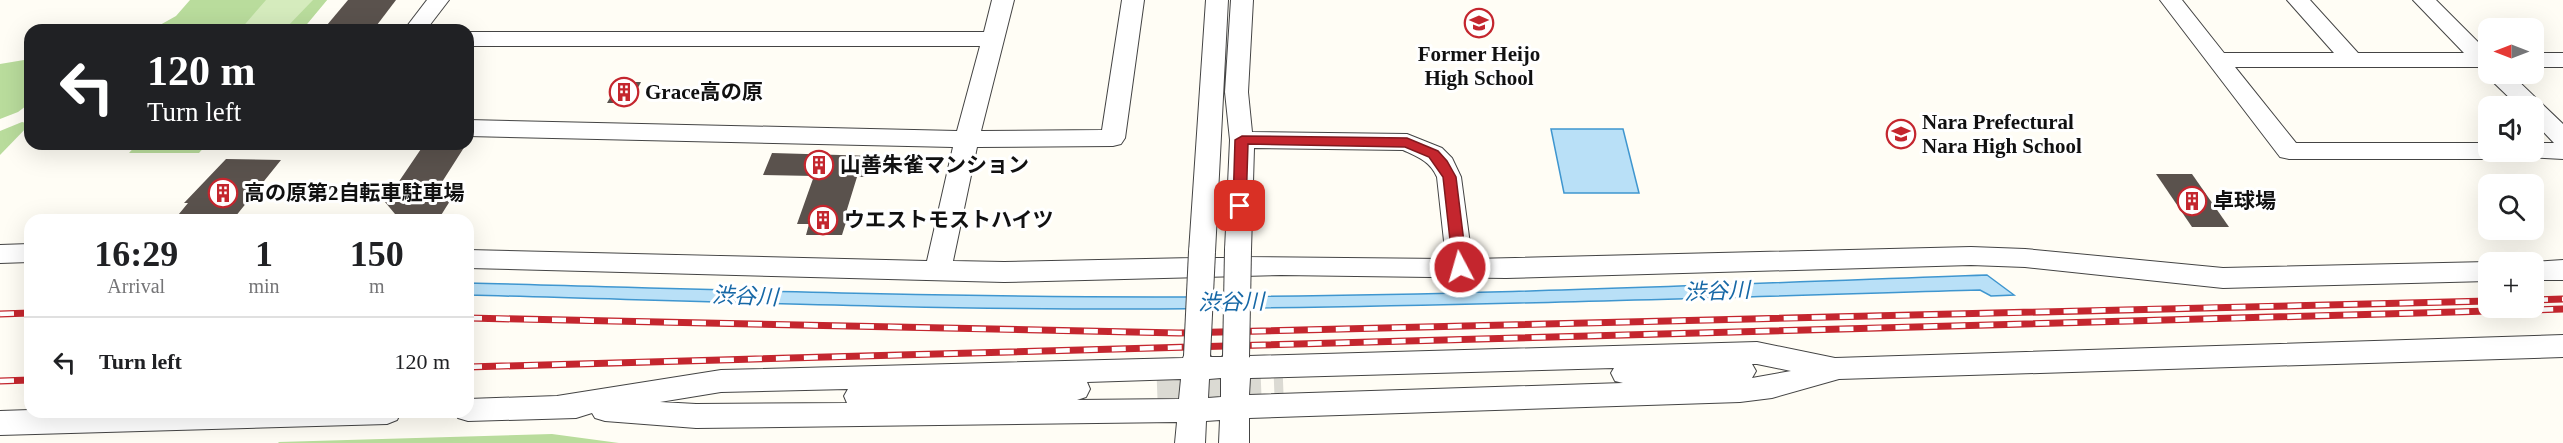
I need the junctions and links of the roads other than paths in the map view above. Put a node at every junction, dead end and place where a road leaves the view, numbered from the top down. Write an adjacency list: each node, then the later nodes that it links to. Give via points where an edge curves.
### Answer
1 (438, 0): 9 (street)
2 (1003, 0): 11 (street)
3 (1133, 0): 23 (street, via 1113,138)
4 (1217, 0): 38 (street, bridge)
5 (1242, 0): 24 (street, via 1237,127)
6 (2171, 0): 14 (street)
7 (2298, 0): 13 (street)
8 (2424, 0): 12 (street)
9 (420, 24)
10 (474, 39): 11 (street)
11 (993, 39): 23 (street)
12 (2478, 52)
13 (2351, 59): 14 (street); 17 (street)
14 (2218, 60): 25 (street, via 2289,151)
15 (2544, 60): 16 (street)
16 (2563, 60)
17 (2478, 64)
18 (2509, 84): 19 (street)
19 (2521, 96)
20 (2544, 120): 22 (street)
21 (474, 128): 23 (street)
22 (2563, 138)
23 (968, 139): 34 (street)
24 (1242, 140): 31 (street, via 1395,141 1421,147 1443,164 1449,177); 37 (street, bridge)
25 (2478, 151)
26 (2544, 151): 27 (street)
27 (2563, 151)
28 (24, 253): 29 (street)
29 (0, 254)
30 (474, 259): 34 (street)
31 (1460, 267): 34 (street); 35 (street, via 1971,256 2223,278)
32 (2563, 270): 33 (street)
33 (2544, 271)
34 (938, 272)
35 (2478, 272)
36 (2563, 346): 39 (street)
37 (1236, 361): 38 (street); 39 (street, via 1757,353); 43 (street)
38 (1197, 362): 42 (street, via 721,381); 45 (street)
39 (1837, 369): 40 (street); 43 (street, via 1772,387 1740,391)
40 (1283, 381)
41 (1156, 386): 42 (street)
42 (559, 407): 44 (street); 45 (street, via 696,416)
43 (1234, 407): 45 (street); 49 (street)
44 (474, 410)
45 (1192, 410): 48 (street)
46 (176, 418): 47 (street)
47 (0, 423)
48 (1190, 443)
49 (1234, 443)

